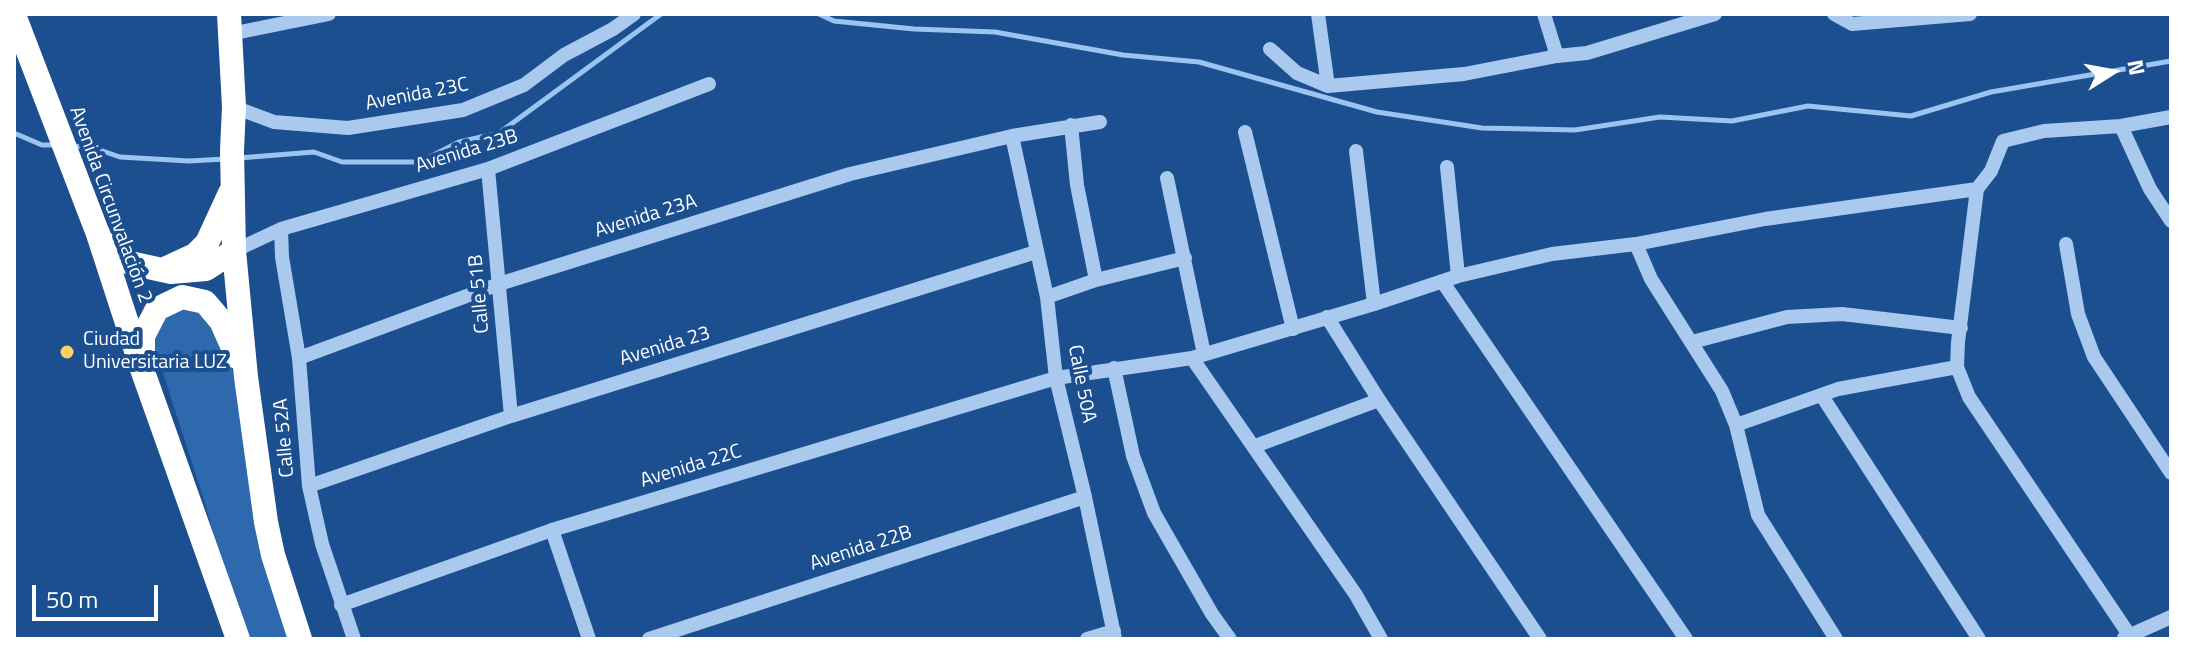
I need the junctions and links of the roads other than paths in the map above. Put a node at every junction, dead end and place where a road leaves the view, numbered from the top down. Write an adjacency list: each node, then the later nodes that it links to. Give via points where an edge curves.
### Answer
1 (329, 14): 9 (street)
2 (634, 14): 14 (street, Avenida 23C, via 524,85 463,110 348,128 274,122)
3 (1318, 14): 13 (street)
4 (1544, 14): 11 (street)
5 (1715, 14): 11 (street, via 1587,53)
6 (1834, 14): 7 (street, via 1852,24)
7 (1970, 14)
8 (14, 15): 29 (highway, Avenida Circunvalación 2)
9 (230, 24): 14 (highway)
10 (1270, 49): 13 (street, via 1297,73)
11 (1557, 56): 13 (street, via 1464,74)
12 (709, 84): 24 (street, Avenida 23B)
13 (1328, 86)
14 (234, 107): 22 (highway)
15 (2171, 117): 18 (street)
16 (1100, 122): 17 (street, Avenida 23A)
17 (1071, 125): 20 (street, Avenida 23A); 37 (street)
18 (2121, 126): 26 (street, via 2044,131 2003,141); 27 (street)
19 (1245, 132): 44 (street)
20 (1012, 136): 33 (street, Calle 50A); 39 (street, Avenida 23A, via 850,174)
21 (1356, 151): 41 (street)
22 (232, 167): 32 (highway); 35 (highway, via 207,243 173,267)
23 (1447, 167): 36 (street)
24 (488, 169): 28 (street, Avenida 23B); 39 (street, Calle 51B)
25 (1167, 178): 34 (street)
26 (1977, 189): 30 (street, Avenida 22C, via 1765,219); 43 (street)
27 (2171, 221)
28 (281, 229): 32 (street, Avenida 23B); 47 (street, Calle 52A)
29 (98, 234): 35 (highway, via 130,263); 50 (highway, Avenida Circunvalación 2)
30 (1636, 244): 36 (street, Avenida 22C, via 1552,254); 45 (street, via 1651,279)
31 (2066, 244): 58 (street, via 2078,314 2094,357)
32 (234, 251): 35 (highway, via 206,269); 51 (highway)
33 (1036, 252): 40 (street, Calle 50A); 55 (street, Avenida 23)
34 (1185, 258): 37 (street); 46 (street)
35 (157, 270)
36 (1458, 276): 38 (street, Avenida 22C)
37 (1096, 280): 40 (street)
38 (1442, 281): 41 (street, Avenida 22C); 75 (street)
39 (499, 284): 47 (street, Avenida 23A); 55 (street, Calle 51B)
40 (1047, 297): 52 (street, Calle 50A)
41 (1374, 304): 42 (street, Avenida 22C)
42 (1327, 317): 44 (street, Avenida 22C); 54 (street)
43 (1961, 328): 45 (street, via 1842,314 1787,317); 48 (street)
44 (1293, 329): 46 (street, Avenida 22C)
45 (1692, 342): 56 (street)
46 (1198, 356): 49 (street, Avenida 22C); 57 (street)
47 (299, 358): 59 (street, Calle 52A)
48 (1957, 367): 53 (street); 65 (street, via 1969,397)
49 (1114, 368): 52 (street, Avenida 22C); 72 (street, via 1133,456 1154,513)
50 (143, 372): 51 (highway, via 143,336 157,309 182,297 205,302 221,321); 66 (highway, Avenida Circunvalación 2)
51 (246, 377): 67 (highway, via 268,533)
52 (1056, 378): 60 (street, Calle 50A); 61 (street, Avenida 22C)
53 (1822, 396): 56 (street); 77 (street)
54 (1379, 400): 57 (street); 74 (street)
55 (511, 416): 59 (street, Avenida 23)
56 (1736, 425): 76 (street, via 1758,515)
57 (1255, 446): 73 (street)
58 (2171, 473)
59 (309, 486): 62 (street, Calle 52A)
60 (1085, 497): 64 (street, Calle 50A); 70 (street, Avenida 22B)
61 (552, 530): 62 (street, Avenida 22C); 69 (street)
62 (341, 605): 68 (street, Calle 52A)
63 (2171, 617): 65 (street)
64 (1115, 635): 71 (street)
65 (2128, 637)
66 (238, 639)
67 (300, 639)
68 (354, 639)
69 (589, 639)
70 (649, 639)
71 (1087, 639)
72 (1230, 639)
73 (1381, 639)
74 (1540, 639)
75 (1686, 639)
76 (1836, 639)
77 (1979, 639)

